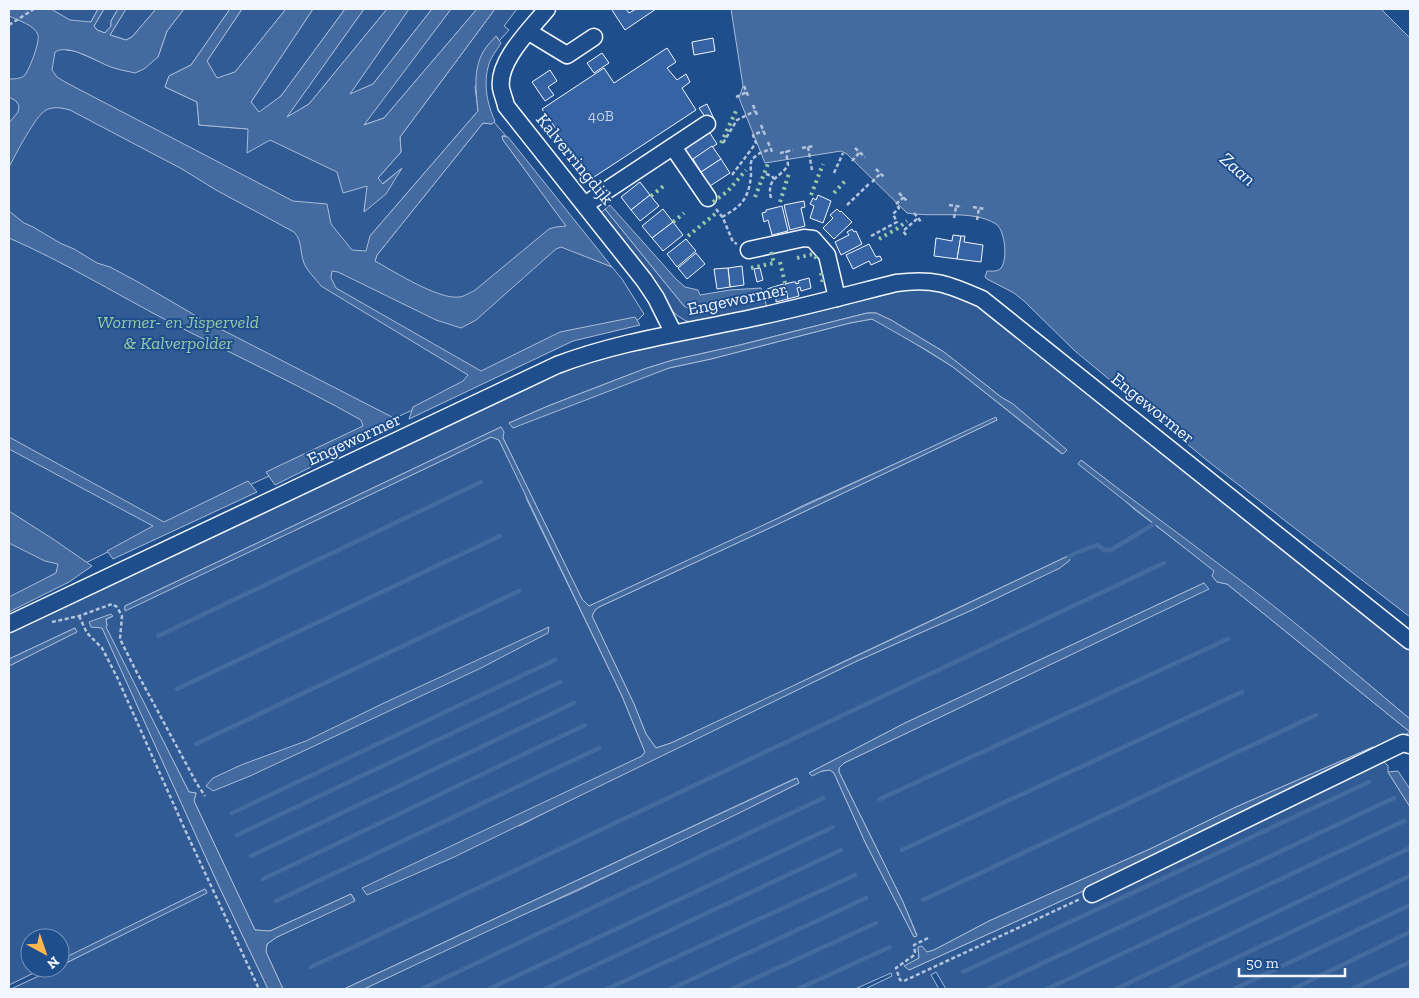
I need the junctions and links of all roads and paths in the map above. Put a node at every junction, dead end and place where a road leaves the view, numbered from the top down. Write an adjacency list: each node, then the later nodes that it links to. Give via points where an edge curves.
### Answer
1 (34, 9): 3 (path)
2 (547, 9): 4 (street, Kalverringdijk)
3 (9, 25)
4 (529, 32): 5 (street, via 567,55); 46 (street, Kalverringdijk, via 502,70 501,87 506,106)
5 (594, 38)
6 (744, 86): 7 (path)
7 (747, 92): 8 (path); 9 (path)
8 (736, 97)
9 (749, 98)
10 (753, 105): 11 (path)
11 (755, 112): 12 (path); 18 (path, via 737,120)
12 (758, 117)
13 (707, 124): 20 (street)
14 (761, 125): 15 (path)
15 (763, 131): 16 (path); 38 (path, via 753,135 756,143)
16 (766, 137)
17 (768, 142): 24 (path)
18 (723, 143)
19 (814, 146): 21 (path)
20 (673, 147): 43 (street); 46 (street)
21 (808, 147): 22 (path); 34 (path)
22 (802, 148)
23 (855, 148): 29 (path)
24 (771, 149): 30 (path); 55 (path, via 752,159 746,197)
25 (792, 150): 26 (path)
26 (786, 151): 28 (path); 40 (path, via 788,165)
27 (843, 152): 35 (path)
28 (780, 153)
29 (860, 153): 31 (path); 32 (path)
30 (773, 154)
31 (865, 157)
32 (852, 161)
33 (876, 169): 37 (path)
34 (812, 170)
35 (834, 173)
36 (766, 174): 40 (path)
37 (881, 174): 39 (path); 47 (path)
38 (732, 175)
39 (885, 178)
40 (774, 179): 44 (path, via 770,189)
41 (899, 193): 42 (path)
42 (904, 197): 45 (path); 61 (path, via 895,205 899,208 893,214 897,222)
43 (708, 198): 55 (path)
44 (772, 198)
45 (908, 202)
46 (586, 204): 64 (street, Kalverringdijk, via 644,280)
47 (847, 205)
48 (949, 205): 49 (path)
49 (956, 206): 50 (path); 57 (path)
50 (962, 207)
51 (973, 207): 52 (path)
52 (979, 208): 53 (path); 58 (path)
53 (985, 209)
54 (914, 213): 56 (path)
55 (722, 217): 62 (path, via 733,242)
56 (918, 218): 59 (path); 60 (path, via 903,231)
57 (954, 218)
58 (977, 220)
59 (922, 223)
60 (906, 235)
61 (871, 236)
62 (750, 250): 63 (street, via 804,238 813,239 827,254)
63 (837, 298): 64 (street, Engewormer); 68 (street, Engewormer, via 918,280 942,283 982,299)
64 (673, 332): 67 (street, Engewormer, via 557,365)
65 (79, 616): 66 (path); 70 (path, via 112,604 117,606 122,616 120,639); 73 (path, via 87,633 102,648 117,677)
66 (68, 618)
67 (9, 624)
68 (1410, 641)
69 (1410, 745): 71 (street, via 1403,743)
70 (206, 796)
71 (1092, 894): 72 (path, via 904,981 900,980 896,968 913,956 916,943)
72 (928, 938)
73 (259, 989)

